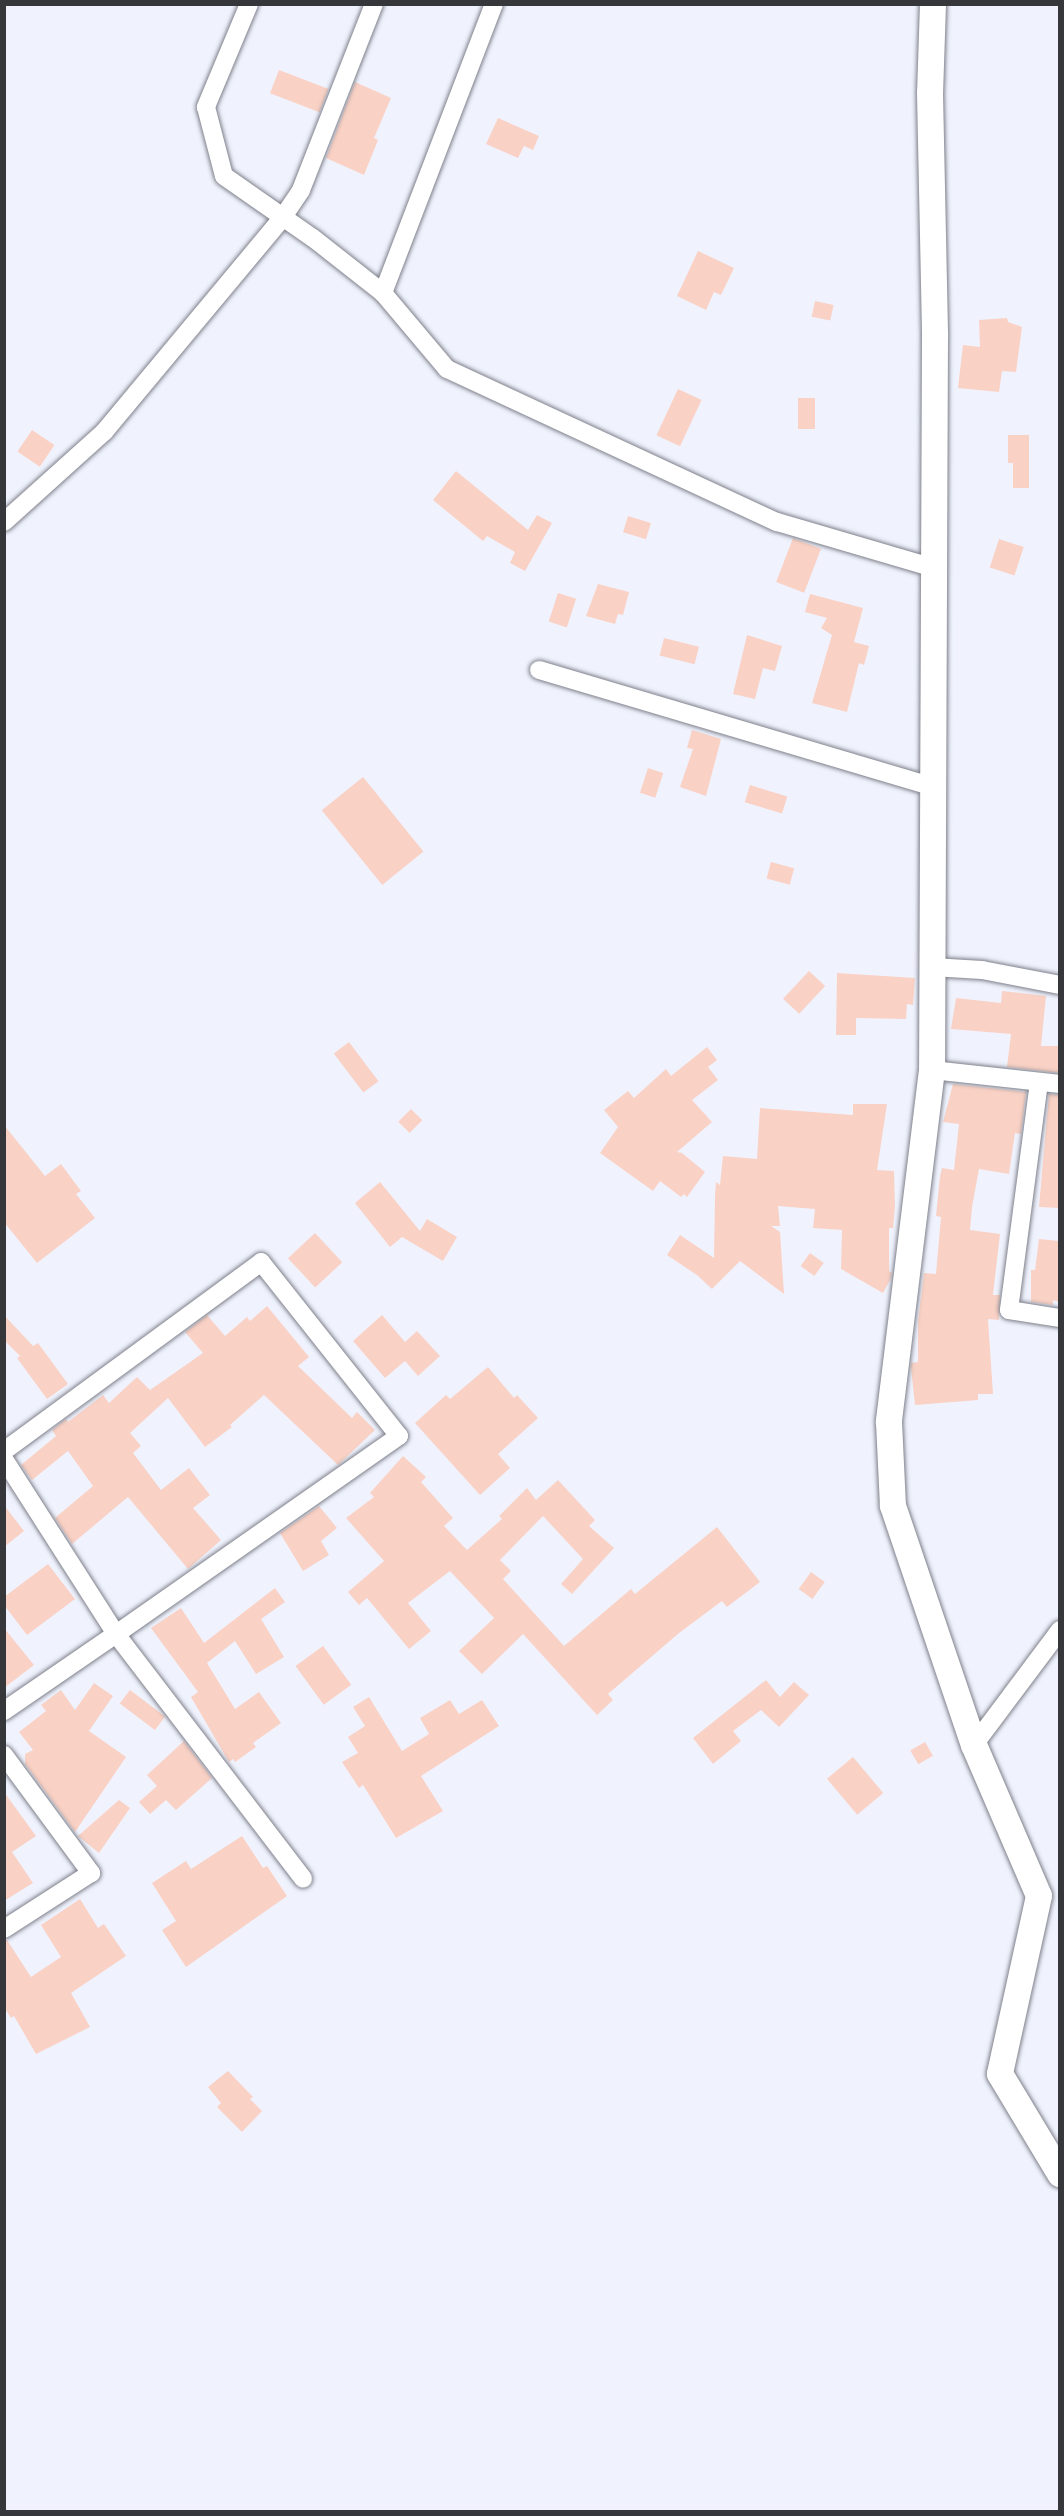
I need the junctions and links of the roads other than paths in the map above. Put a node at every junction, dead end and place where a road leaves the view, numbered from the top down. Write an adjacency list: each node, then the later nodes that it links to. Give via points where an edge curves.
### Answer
1 (249, 4): 5 (street, via 206,107 224,176)
2 (374, 4): 5 (street, via 301,190)
3 (494, 4): 6 (street)
4 (933, 4): 8 (main road, via 930,93)
5 (283, 217): 6 (street); 7 (street, via 104,432)
6 (383, 293): 8 (street, via 447,369 777,522)
7 (8, 514)
8 (934, 567): 10 (main road)
9 (539, 670): 10 (street)
10 (933, 787): 11 (main road)
11 (932, 968): 12 (street, via 982,970); 13 (main road)
12 (1059, 985)
13 (932, 1070): 14 (street); 22 (main road, via 889,1422 893,1506)
14 (1039, 1082): 15 (street); 16 (street, via 1009,1310)
15 (1059, 1084)
16 (1059, 1318)
17 (4, 1451): 20 (street, via 261,1262 399,1436)
18 (4, 1459): 20 (street)
19 (1059, 1630): 22 (street)
20 (116, 1634): 21 (street); 24 (street)
21 (4, 1711)
22 (974, 1745): 26 (main road, via 1039,1896 1000,2074)
23 (4, 1755): 25 (street, via 91,1873)
24 (303, 1879)
25 (4, 1929)
26 (1059, 2174)

